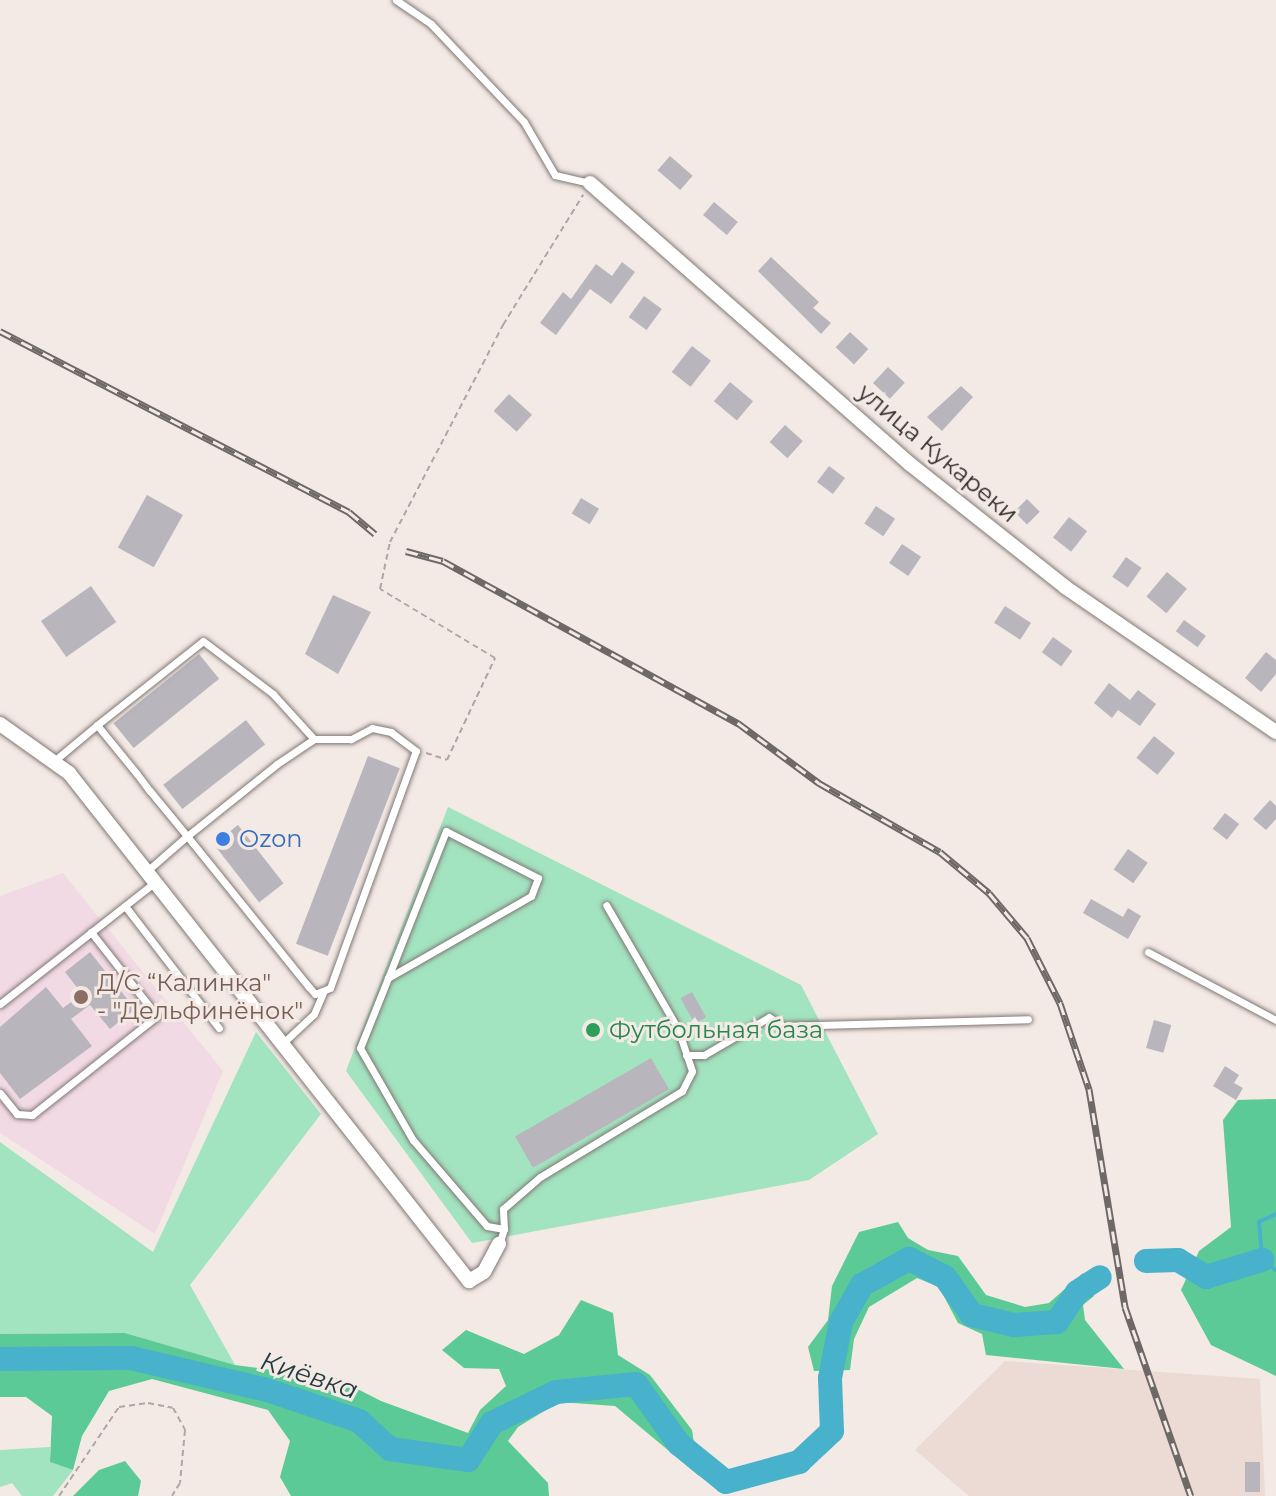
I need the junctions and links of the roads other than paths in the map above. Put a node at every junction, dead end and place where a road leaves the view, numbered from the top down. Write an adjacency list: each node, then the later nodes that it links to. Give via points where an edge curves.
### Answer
1 (396, 0): 2 (lane, via 431,24 524,122 555,175)
2 (590, 183): 5 (street, улица Кукареки, via 910,464 1065,587)
3 (0, 724): 7 (street)
4 (97, 725): 6 (lane, via 203,641 273,694); 7 (lane); 8 (lane)
5 (1276, 732)
6 (314, 739): 8 (lane); 15 (lane, via 351,739 372,728 391,732 416,751 330,988)
7 (54, 761): 9 (street)
8 (187, 836): 9 (lane); 15 (lane, via 309,987)
9 (151, 876): 11 (lane); 20 (street)
10 (606, 905): 21 (lane, via 678,1029)
11 (125, 906): 12 (lane); 19 (lane)
12 (91, 932): 16 (lane); 22 (lane, via 157,1016 32,1115 17,1114)
13 (1148, 952): 18 (lane)
14 (388, 978): 14 (lane, via 446,831 538,878 531,896); 23 (lane, via 360,1048 413,1140 487,1226)
15 (323, 993): 20 (lane, via 314,1014)
16 (0, 1004)
17 (1028, 1019): 21 (lane, via 782,1026 769,1017 704,1055)
18 (1276, 1020)
19 (219, 1028)
20 (283, 1043): 24 (street, via 469,1281 484,1272)
21 (686, 1055): 23 (lane, via 692,1071 682,1091 540,1177 503,1209)
22 (0, 1093)
23 (504, 1229): 24 (lane)
24 (499, 1244)

